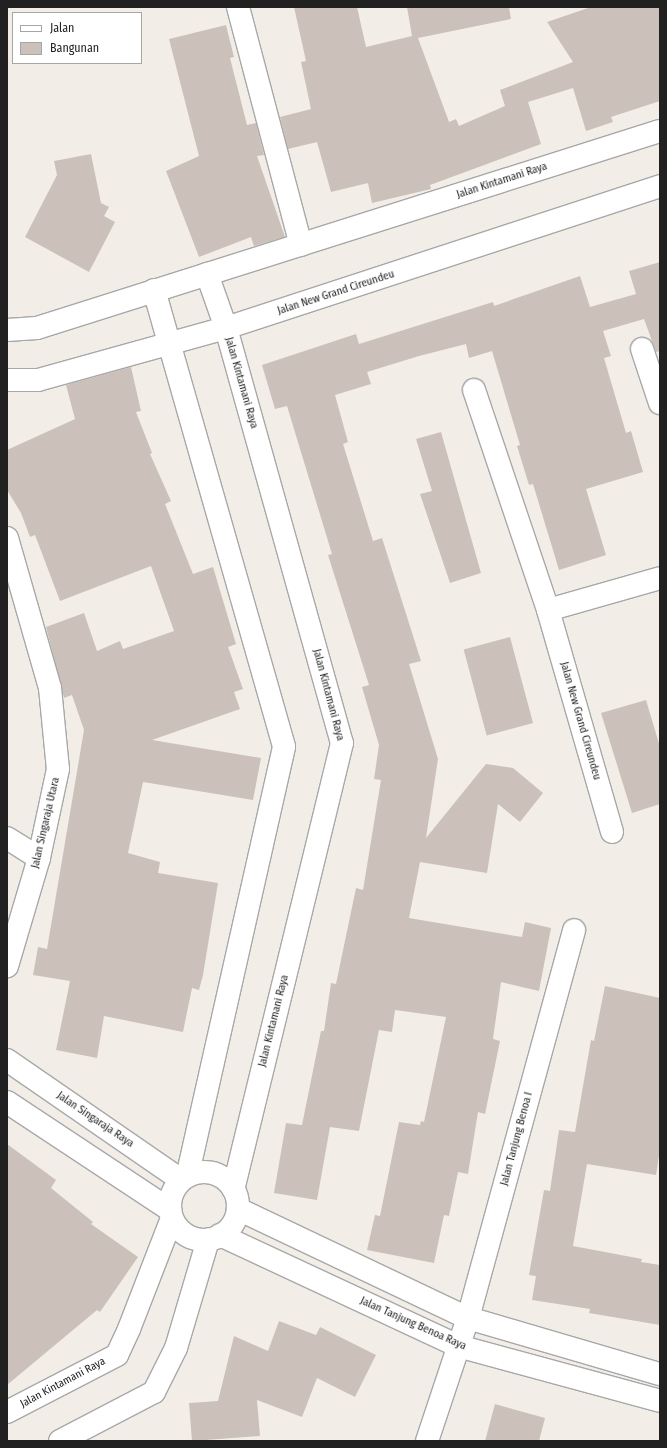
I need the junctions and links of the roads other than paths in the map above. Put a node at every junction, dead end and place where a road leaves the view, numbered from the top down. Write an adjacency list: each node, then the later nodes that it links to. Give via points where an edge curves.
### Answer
1 (238, 7): 4 (street)
2 (660, 130): 4 (street, Jalan Kintamani Raya)
3 (660, 186): 7 (street, Jalan New Grand Cireundeu)
4 (301, 245): 5 (street, Jalan Kintamani Raya)
5 (208, 274): 6 (street, Jalan Kintamani Raya); 7 (street, Jalan Kintamani Raya)
6 (154, 290): 8 (street, Jalan Kintamani Raya, via 37,328); 9 (street)
7 (226, 328): 9 (street, Jalan New Grand Cireundeu); 25 (street, Jalan Kintamani Raya, via 342,743)
8 (7, 330)
9 (171, 344): 11 (street, Jalan New Grand Cireundeu, via 38,380); 24 (street, via 284,747)
10 (642, 349): 13 (street)
11 (7, 380)
12 (474, 390): 16 (street, Jalan New Grand Cireundeu)
13 (660, 403)
14 (7, 538): 19 (street, Jalan Singaraja Utara, via 50,688 54,718 58,769)
15 (660, 578): 16 (street)
16 (548, 610): 17 (street, Jalan New Grand Cireundeu)
17 (612, 832)
18 (7, 838): 19 (street)
19 (39, 858): 21 (street, Jalan Singaraja Utara)
20 (574, 930): 28 (street, Jalan Tanjung Benoa I)
21 (7, 966)
22 (7, 1060): 24 (street, Jalan Singaraja Raya)
23 (7, 1102): 26 (street)
24 (184, 1178): 25 (street, via 200,1172 213,1173 225,1179); 26 (street, via 172,1194)
25 (235, 1199): 27 (street, via 229,1229); 28 (street)
26 (171, 1214): 27 (street, via 178,1228 186,1235 197,1240); 32 (street, Jalan Kintamani Raya, via 117,1355)
27 (214, 1238): 29 (street, Jalan Tanjung Benoa Raya); 33 (street, via 176,1348 154,1392)
28 (468, 1318): 29 (street, Jalan Tanjung Benoa I); 30 (street)
29 (458, 1346): 31 (street, Jalan Tanjung Benoa Raya); 34 (street, Jalan Tanjung Benoa I)
30 (660, 1374)
31 (660, 1401)
32 (7, 1412)
33 (60, 1441)
34 (428, 1441)

